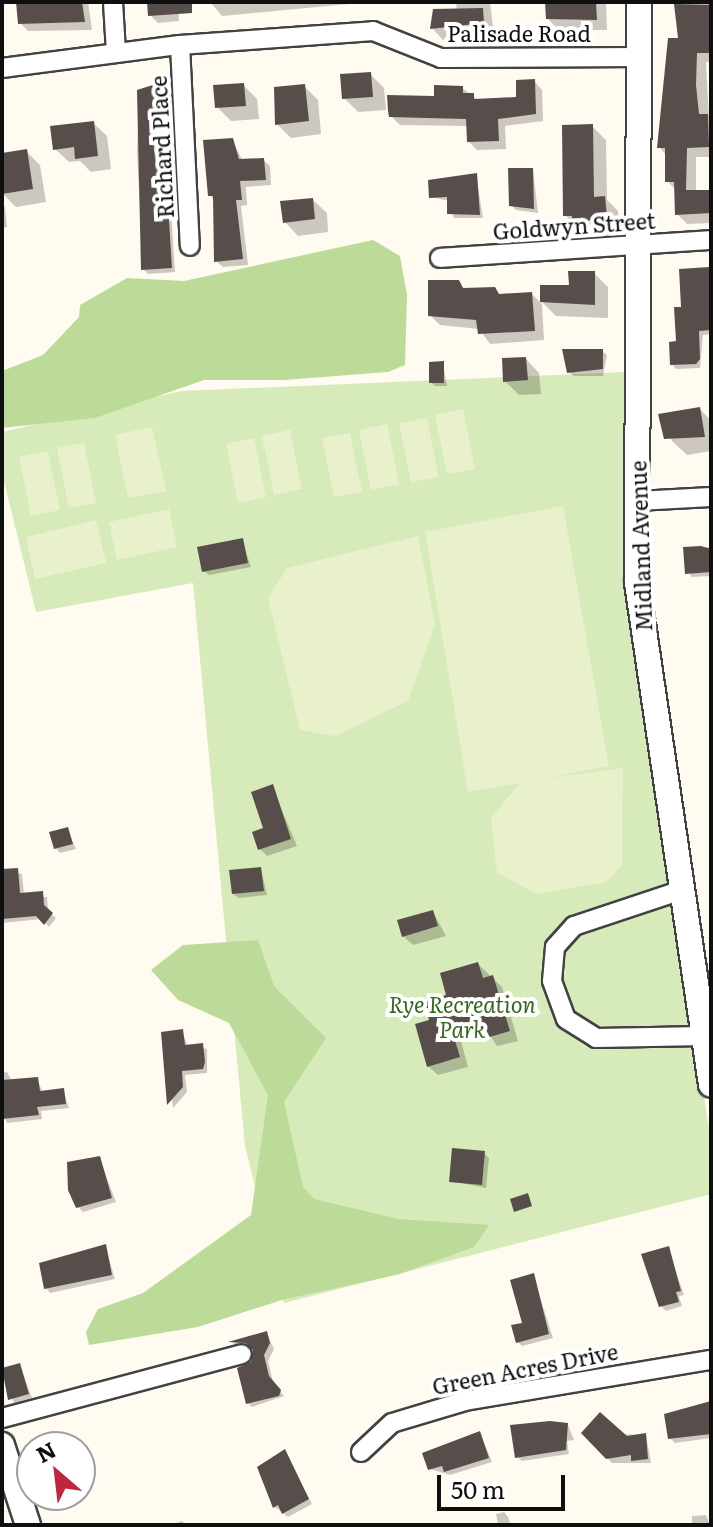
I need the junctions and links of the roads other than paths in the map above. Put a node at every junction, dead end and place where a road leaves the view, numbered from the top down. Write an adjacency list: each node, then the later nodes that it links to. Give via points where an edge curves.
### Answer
1 (113, 2): 4 (street)
2 (639, 2): 5 (street, Midland Avenue)
3 (180, 45): 4 (street, Palisade Road); 5 (street, Palisade Road, via 373,31 441,58); 9 (street, Richard Place)
4 (116, 52): 6 (street, Palisade Road)
5 (639, 57): 8 (street, Midland Avenue)
6 (2, 68)
7 (711, 240): 8 (street, Goldwyn Street)
8 (637, 245): 10 (street, Goldwyn Street); 12 (street, Midland Avenue)
9 (190, 246)
10 (440, 258)
11 (711, 497): 12 (street)
12 (637, 501): 13 (street, Midland Avenue, via 642,640)
13 (682, 890): 14 (street, Midland Avenue); 14 (street, via 574,926 555,947 552,981 566,1019 596,1038)
14 (705, 1036): 15 (street, Midland Avenue)
15 (711, 1085)
16 (242, 1354): 18 (street)
17 (711, 1360): 20 (street, Green Acres Drive, via 465,1401 392,1423)
18 (2, 1418)
19 (2, 1445): 21 (street)
20 (361, 1452)
21 (28, 1525)

